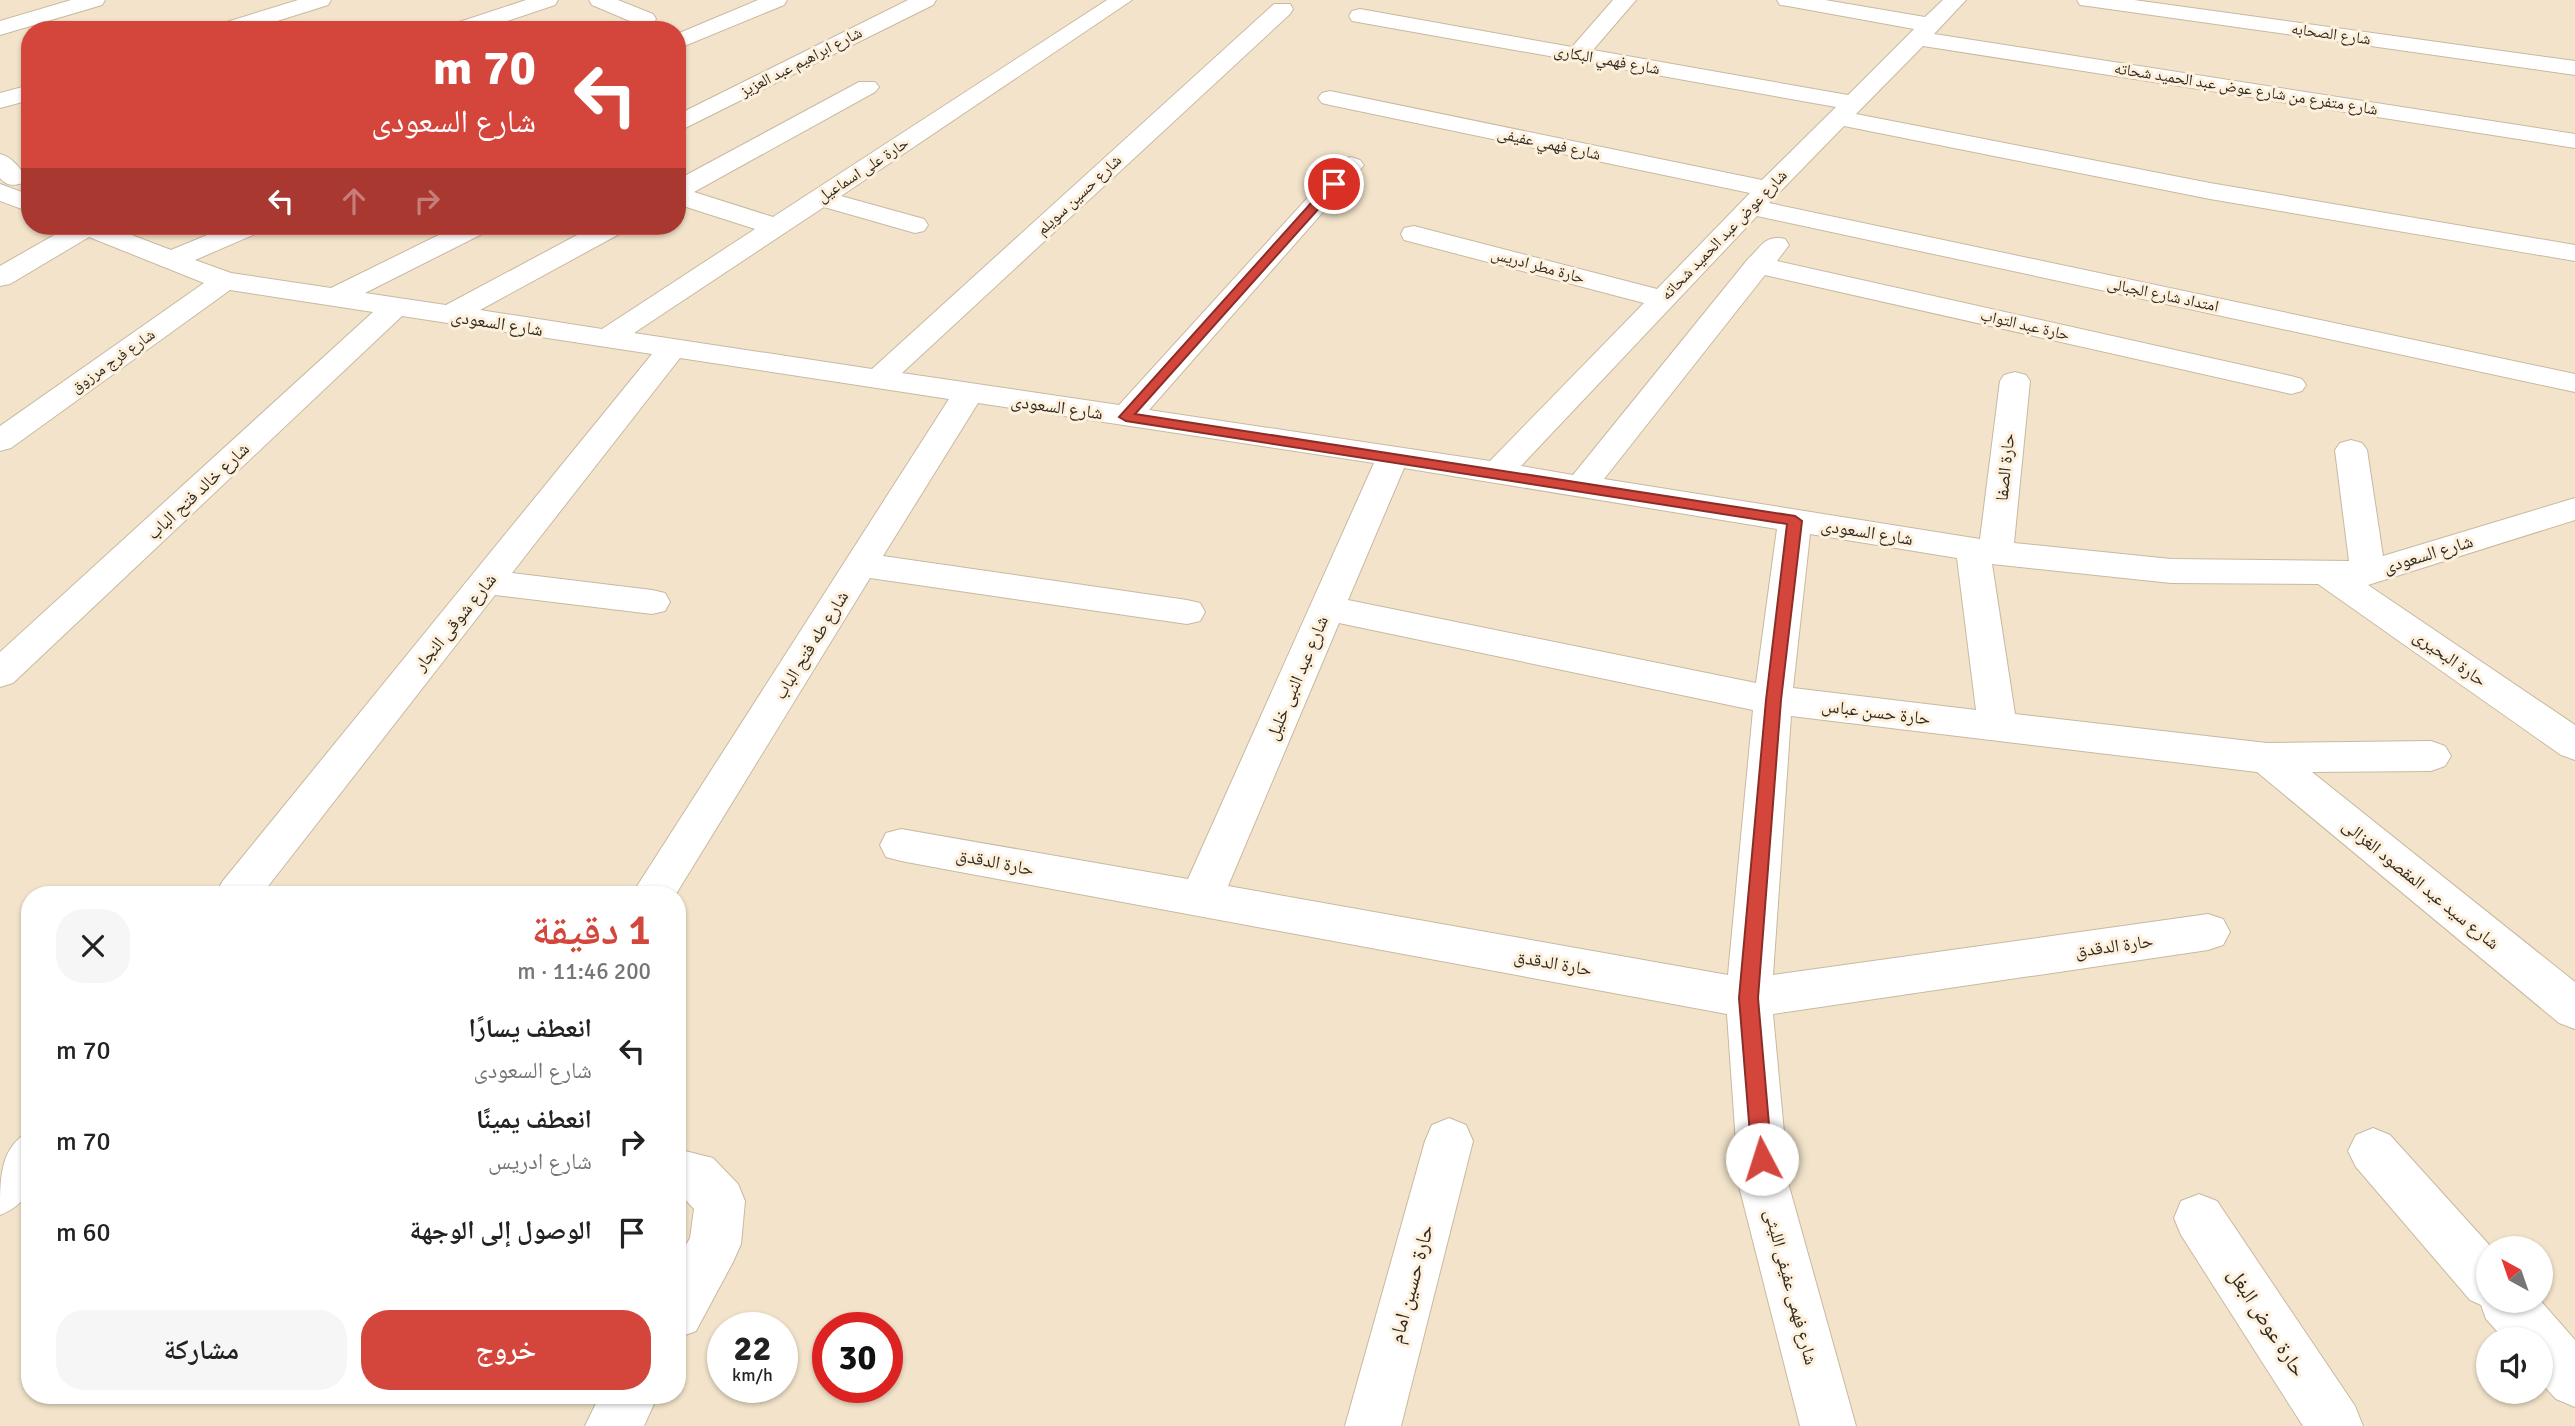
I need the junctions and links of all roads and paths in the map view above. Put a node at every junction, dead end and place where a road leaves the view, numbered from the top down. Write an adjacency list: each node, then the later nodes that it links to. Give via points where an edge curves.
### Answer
1 (94, 0): 16 (street)
2 (320, 0): 17 (street)
3 (547, 0): 18 (street)
4 (600, 0): 15 (street)
5 (776, 0): 23 (street)
6 (925, 0): 31 (street, شارع ابراهيم عبد العزيز)
7 (1121, 0): 38 (street, حارة على اسماعيل)
8 (1625, 0): 24 (street)
9 (1788, 0): 22 (street, شارع متفرع من شارع عوض عبد الحميد شحاته)
10 (1955, 0): 22 (street, شارع عوض عبد الحميد شحاته)
11 (2088, 0): 25 (street, شارع الصحابه)
12 (1282, 9): 61 (street, شارع حسين سويلم)
13 (1435, 9): 20 (street)
14 (1360, 16): 20 (street, شارع فهمي البكارى)
15 (645, 19)
16 (24, 21)
17 (254, 21)
18 (485, 21)
19 (21, 22): 21 (street)
20 (1413, 26): 24 (street, شارع فهمي البكارى)
21 (0, 28)
22 (1924, 31): 30 (street, شارع عوض عبد الحميد شحاته); 32 (street, شارع متفرع من شارع عوض عبد الحميد شحاته)
23 (686, 39)
24 (1577, 55): 30 (street, شارع فهمي البكارى)
25 (2575, 68)
26 (867, 87): 35 (street)
27 (21, 95): 29 (street)
28 (1329, 98): 39 (street, شارع فهمي عفيفى)
29 (0, 101)
30 (1845, 111): 39 (street, شارع عوض عبد الحميد شحاته); 49 (street, شارع فهمي البكارى, via 2210,191)
31 (686, 120)
32 (2575, 141)
33 (1351, 165): 66 (street)
34 (9, 177): 36 (street)
35 (686, 188)
36 (21, 192)
37 (686, 196): 42 (street)
38 (820, 198): 41 (street); 42 (street, حارة على اسماعيل)
39 (1759, 198): 40 (street, امتداد شارع الجبالى); 56 (street, شارع عوض عبد الحميد شحاته)
40 (1798, 217): 51 (street); 63 (street, امتداد شارع الجبالى)
41 (915, 225)
42 (776, 227): 59 (street, حارة على اسماعيل)
43 (1414, 234): 56 (street, حارة مطر ادريس)
44 (70, 235): 52 (street)
45 (108, 235): 50 (street, شارع السعودى)
46 (230, 235): 50 (street)
47 (459, 235): 54 (street)
48 (597, 235): 57 (street)
49 (2575, 253)
50 (171, 260): 53 (street, شارع السعودى)
51 (1758, 265): 58 (street); 64 (street, حارة عبد التواب)
52 (0, 278)
53 (225, 281): 54 (street, شارع السعودى); 67 (street, شارع فرج مرزوق)
54 (334, 298): 55 (street, شارع السعودى)
55 (395, 307): 57 (street, شارع السعودى); 82 (street, شارع خالد فتح الباب)
56 (1655, 307): 58 (street, حارة مطر ادريس); 70 (street, شارع عوض عبد الحميد شحاته)
57 (450, 315): 59 (street, شارع السعودى)
58 (1706, 331): 71 (street)
59 (606, 339): 60 (street, شارع السعودى)
60 (672, 349): 61 (street, شارع السعودى); 78 (street, شارع شوقى النجار)
61 (877, 380): 65 (street, شارع السعودى)
62 (2015, 381): 74 (street, حارة الصفا)
63 (2575, 383)
64 (2291, 385)
65 (968, 394): 66 (street, شارع السعودى); 75 (street, شارع طه فتح الباب)
66 (1126, 417): 69 (street, شارع السعودى)
67 (0, 441)
68 (2351, 450): 77 (street)
69 (1393, 456): 70 (street, شارع السعودى); 80 (street, شارع عبد النبى خليل)
70 (1497, 473): 71 (street, شارع السعودى)
71 (1581, 486): 73 (street, شارع السعودى)
72 (2575, 509): 77 (street, شارع السعودى)
73 (1795, 521): 74 (street, شارع السعودى); 83 (street, شارع فهمى عفيفى الليثى)
74 (1984, 551): 76 (street, شارع السعودى, via 2171,571); 84 (street, حارة الصفا)
75 (862, 565): 81 (street); 90 (street, شارع طه فتح الباب)
76 (2325, 572): 77 (street, شارع السعودى); 85 (street, حارة البحيرى)
77 (2368, 573)
78 (486, 582): 79 (street); 89 (street, شارع شوقى النجار)
79 (652, 602)
80 (1327, 608): 83 (street, حارة حسن عباس); 91 (street, شارع عبد النبى خليل)
81 (1187, 612)
82 (6, 662)
83 (1773, 700): 84 (street, حارة حسن عباس); 93 (street, شارع فهمى عفيفى الليثى)
84 (1997, 726): 87 (street, حارة حسن عباس)
85 (2575, 744)
86 (2431, 756): 87 (street, حارة حسن عباس)
87 (2267, 758): 94 (street, شارع سيد عبد المقصود الغزالى)
88 (901, 845): 91 (street, حارة الدقدق)
89 (243, 886)
90 (658, 886)
91 (1200, 901): 93 (street, حارة الدقدق)
92 (2208, 932): 93 (street, حارة الدقدق)
93 (1749, 998): 110 (street, شارع فهمى عفيفى الليثى, via 1764,1186)
94 (2575, 1009)
95 (1449, 1141): 109 (street, حارة حسين امام)
96 (2373, 1151): 101 (street)
97 (21, 1165): 99 (street)
98 (686, 1174): 102 (street, via 695,1175 720,1201 715,1244)
99 (0, 1191)
100 (2199, 1219): 111 (street, حارة عوض البغل)
101 (2476, 1268)
102 (686, 1296)
103 (2516, 1313): 104 (street)
104 (2529, 1327)
105 (2553, 1355): 106 (street)
106 (2575, 1380)
107 (626, 1404): 108 (street)
108 (613, 1426)
109 (1373, 1426)
110 (1828, 1426)
111 (2335, 1426)

